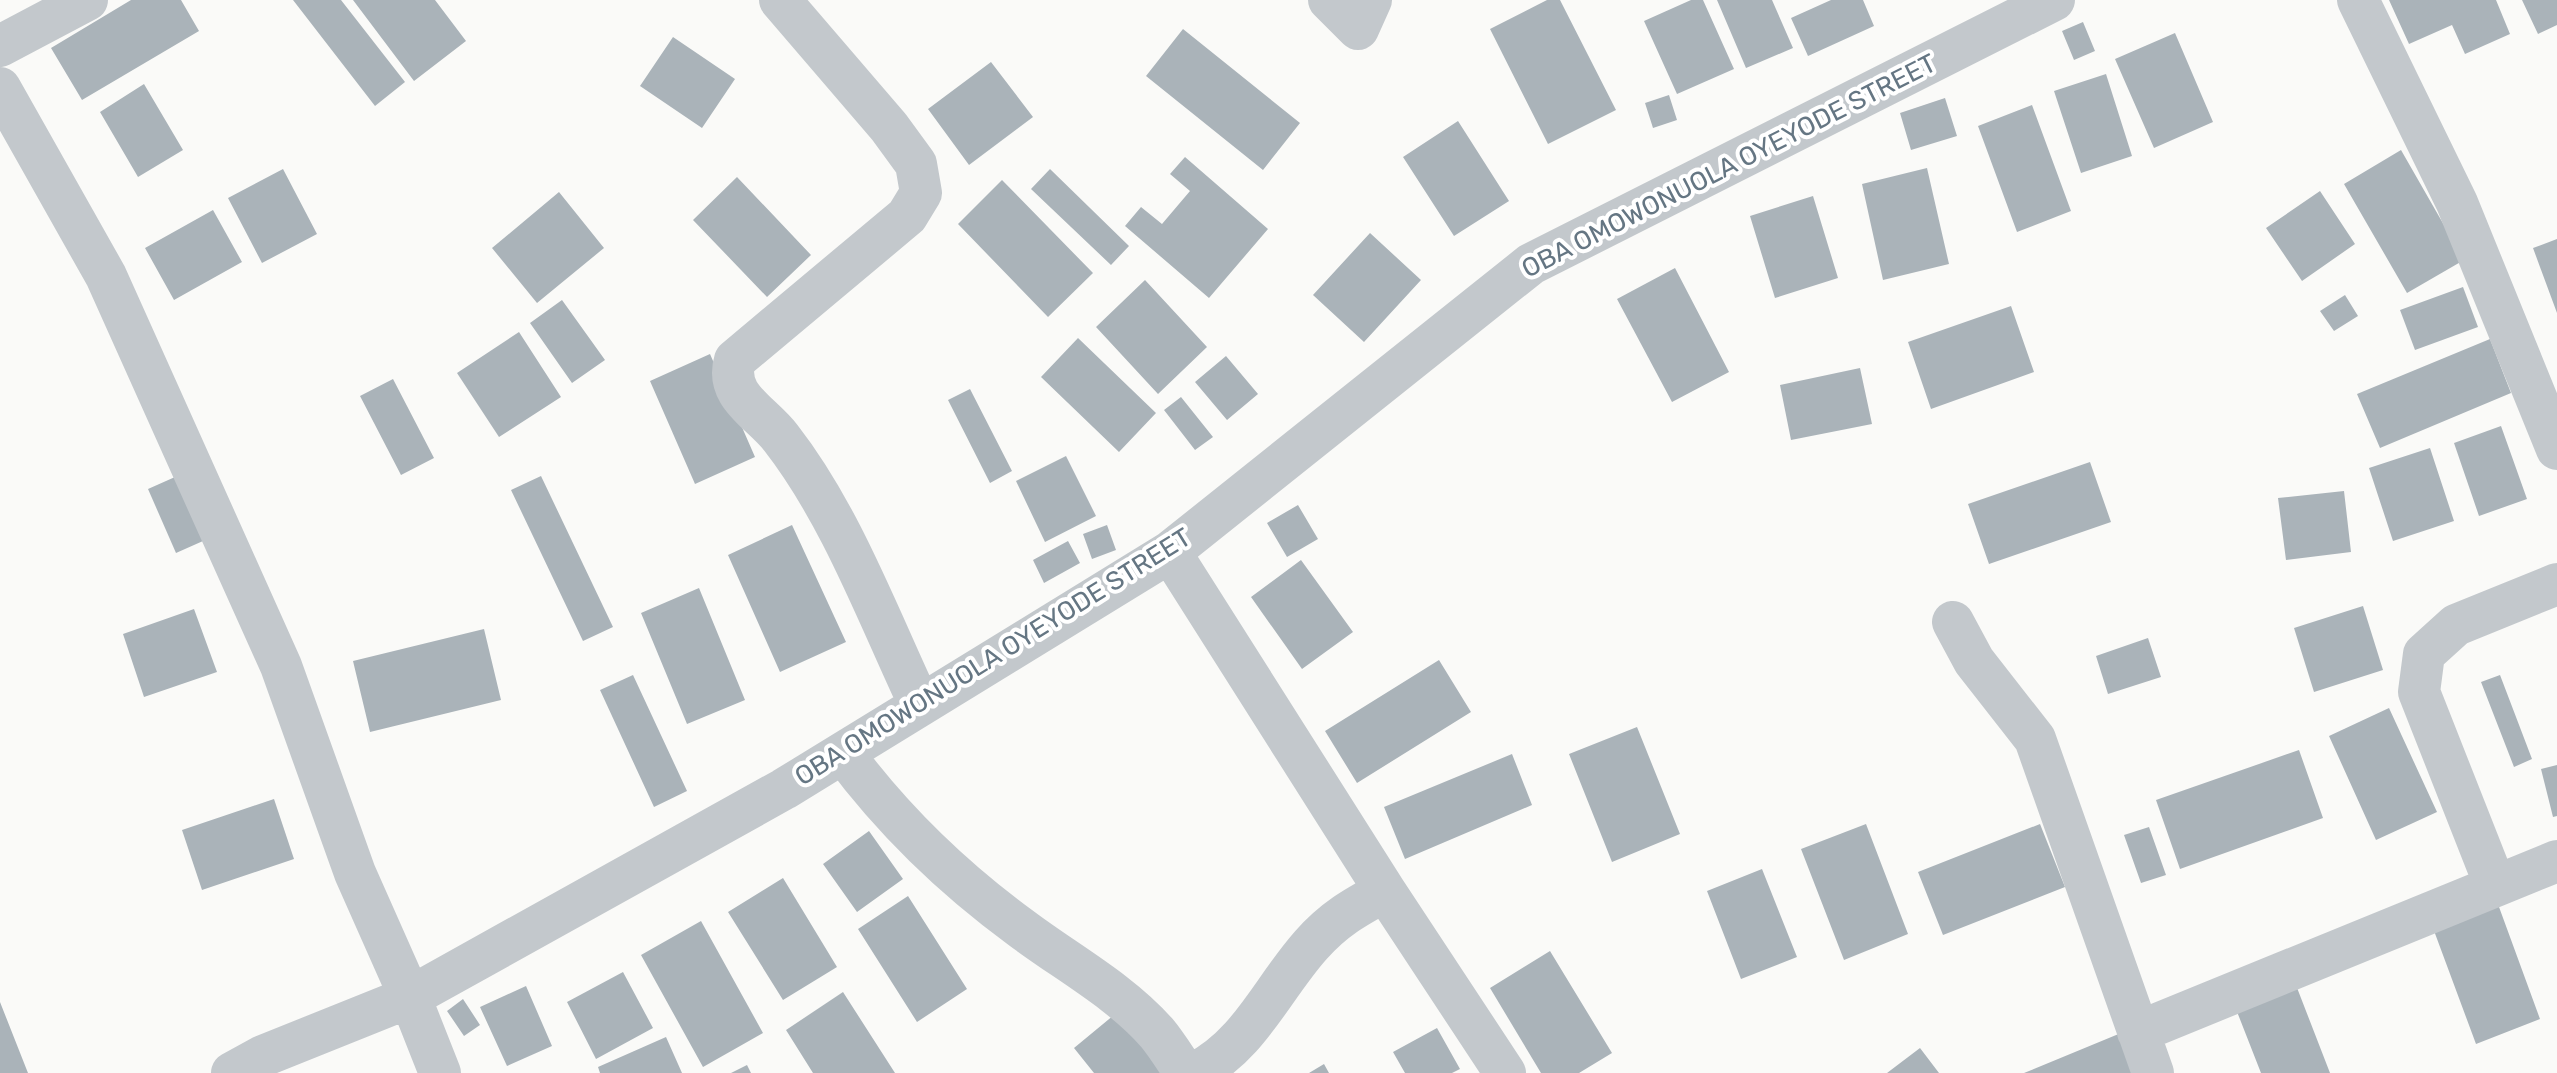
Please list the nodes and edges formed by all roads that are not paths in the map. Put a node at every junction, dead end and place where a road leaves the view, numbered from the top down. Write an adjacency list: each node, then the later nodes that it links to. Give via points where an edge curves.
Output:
1 (87, 0): 7 (street)
2 (780, 0): 13 (street, via 889,127 916,164 921,193 907,216 735,360 731,375 736,392 781,438 830,513)
3 (1329, 0): 4 (street, via 1358,29)
4 (1371, 0)
5 (2054, 0): 10 (street, OBA OMOWONUOLA OYEYODE STREET, via 1531,264)
6 (2358, 0): 9 (street, via 2457,203)
7 (0, 46)
8 (0, 88): 18 (street, via 106,276 281,666 355,873)
9 (2557, 449)
10 (1170, 552): 13 (street, OBA OMOWONUOLA OYEYODE STREET); 17 (street)
11 (2557, 584): 16 (street, via 2456,625 2424,654 2419,692)
12 (1953, 622): 19 (street, via 1974,661 2035,739)
13 (920, 705): 14 (street, OBA OMOWONUOLA OYEYODE STREET)
14 (843, 753): 18 (street, OBA OMOWONUOLA OYEYODE STREET); 22 (street, via 874,796 936,857 1019,927 1125,1003 1157,1033)
15 (2557, 861): 16 (street)
16 (2495, 885): 19 (street)
17 (1385, 891): 23 (street, via 1340,915 1310,946 1240,1041); 24 (street)
18 (410, 997): 20 (street, OBA OMOWONUOLA OYEYODE STREET); 21 (street)
19 (2138, 1032): 25 (street)
20 (232, 1073)
21 (440, 1073)
22 (1185, 1073)
23 (1195, 1073)
24 (1505, 1073)
25 (2153, 1073)

